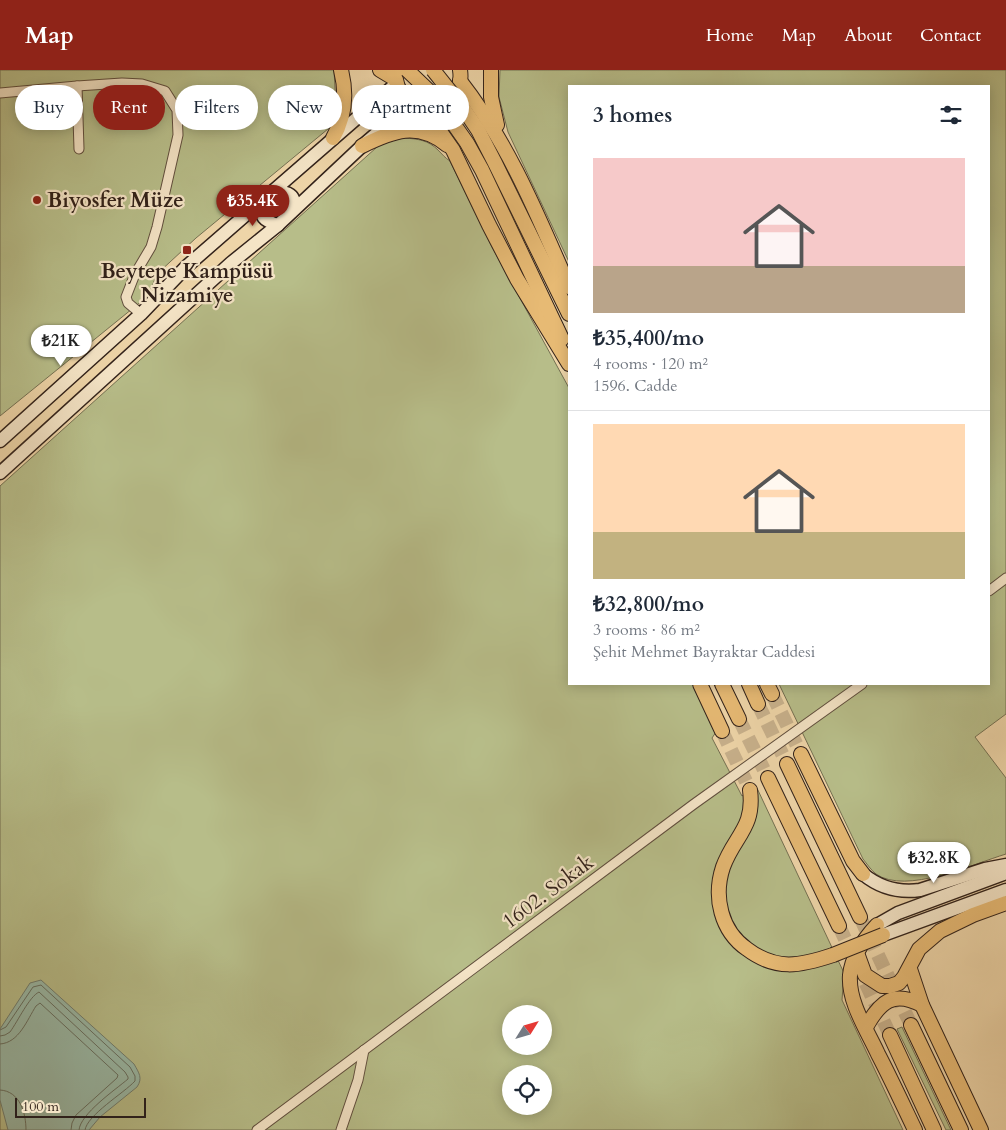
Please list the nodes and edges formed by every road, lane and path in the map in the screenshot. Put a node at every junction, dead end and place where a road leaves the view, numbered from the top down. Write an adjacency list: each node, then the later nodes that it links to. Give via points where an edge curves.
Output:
1 (341, 70): 14 (main road, via 344,113)
2 (380, 70): 7 (main road)
3 (406, 70): 26 (main road, bridge, via 429,91 467,143)
4 (433, 70): 24 (main road, bridge, via 478,130)
5 (491, 70): 16 (main road, via 492,106)
6 (461, 74): 16 (main road)
7 (396, 78): 14 (main road)
8 (83, 86): 25 (street, via 142,84 165,91 177,110 178,135 158,227 126,297)
9 (15, 92): 10 (street)
10 (0, 93)
11 (78, 130): 17 (street)
12 (381, 130): 15 (main road)
13 (438, 130): 18 (main road)
14 (333, 138): 19 (main road)
15 (362, 146): 18 (main road, via 391,133 408,130 425,132); 21 (main road)
16 (503, 147): 23 (main road)
17 (79, 149)
18 (453, 150): 27 (main road, via 512,271)
19 (271, 192): 20 (main road); 21 (main road, via 282,191 291,196 294,205)
20 (260, 202): 22 (main road, via 262,216); 25 (main road, via 187,266)
21 (291, 212): 22 (main road)
22 (278, 225): 29 (main road, via 231,263)
23 (568, 285)
24 (568, 312)
25 (141, 314): 28 (main road)
26 (568, 352)
27 (568, 362)
28 (0, 441)
29 (0, 473)
30 (1006, 578): 31 (street)
31 (990, 590)
32 (700, 685): 38 (main road)
33 (722, 685): 37 (main road)
34 (748, 685): 36 (main road)
35 (861, 685): 57 (street, 1602. Sokak, via 694,804)
36 (758, 704)
37 (739, 719)
38 (722, 731)
39 (801, 754): 45 (main road, via 853,861)
40 (787, 764): 48 (main road)
41 (768, 778): 49 (main road)
42 (750, 790): 50 (main road, bridge, via 750,816 723,868 719,888 720,908 728,929 741,945 759,958 777,964 804,964 833,955)
43 (1006, 865): 45 (main road, via 911,891 881,886)
44 (1006, 873): 50 (main road, via 898,913)
45 (863, 874)
46 (1006, 890): 50 (main road)
47 (1006, 903): 52 (main road, via 940,931 919,949)
48 (860, 917)
49 (839, 926)
50 (880, 930): 51 (main road, via 865,939)
51 (857, 953): 52 (main road, via 865,975 882,986 899,982); 55 (main road, via 850,984)
52 (910, 969): 53 (main road)
53 (922, 1005): 55 (main road, via 908,999 894,999 881,1005); 63 (main road)
54 (911, 1025): 62 (main road)
55 (866, 1028): 60 (main road)
56 (890, 1035): 61 (main road)
57 (364, 1050): 58 (street, 1602. Sokak); 59 (street, via 358,1080)
58 (259, 1129)
59 (341, 1130)
60 (915, 1130)
61 (934, 1130)
62 (962, 1130)
63 (981, 1130)

